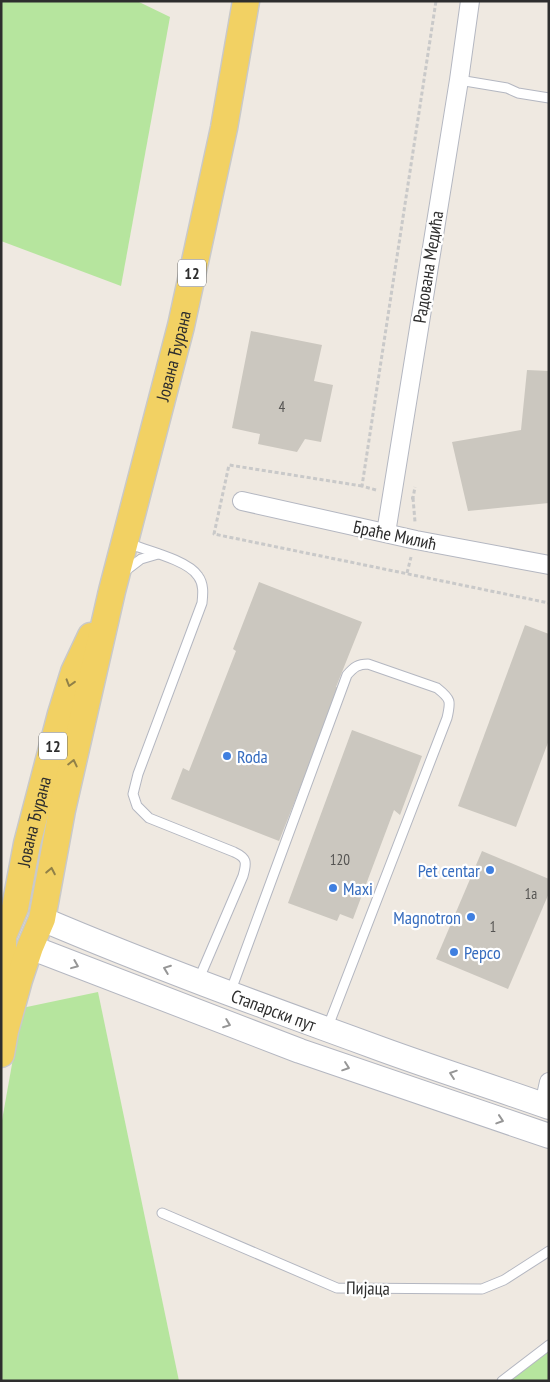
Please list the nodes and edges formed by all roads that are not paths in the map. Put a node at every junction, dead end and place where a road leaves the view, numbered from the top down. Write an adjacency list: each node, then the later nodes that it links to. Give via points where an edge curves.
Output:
1 (246, 1): 7 (main road, Јована Ђурана / 12, via 224,128 181,326)
2 (470, 1): 3 (street, Радована Медића)
3 (459, 80): 4 (lane); 6 (street, Радована Медића)
4 (549, 98)
5 (242, 501): 6 (street, Браће Милић)
6 (386, 533): 9 (street, Браће Милић)
7 (125, 542): 8 (lane); 10 (main road, Јована Ђурана / 12)
8 (158, 554): 10 (lane, via 141,559 122,573); 15 (lane, via 184,564 198,576 202,583 202,603 133,794 137,806 149,818 241,855 246,866)
9 (549, 565)
10 (112, 591): 11 (main road, Јована Ђурана / 12, one-way to 11, via 74,672); 12 (main road, Јована Ђурана / 12, one-way to 10, via 62,810)
11 (8, 905): 12 (main road, Стапарски пут); 13 (main road, Јована Ђурана / 12)
12 (42, 919): 14 (main road, Јована Ђурана / 12); 15 (main road, Стапарски пут, one-way to 12)
13 (2, 936): 14 (main road, Стапарски пут); 18 (main road, Јована Ђурана)
14 (30, 947): 18 (main road, Јована Ђурана); 21 (main road, Стапарски пут, one-way to 21, via 300,1052)
15 (198, 981): 16 (main road, Стапарски пут)
16 (230, 993): 17 (main road, Стапарски пут); 17 (lane, via 347,675 354,667 368,664 437,688 450,705 448,718)
17 (327, 1029): 20 (main road, Стапарски пут, one-way to 17)
18 (3, 1043)
19 (549, 1082): 20 (street)
20 (546, 1106)
21 (549, 1136)
22 (162, 1213): 23 (lane, Пијаца, via 337,1288 482,1289 504,1280)
23 (549, 1251)
24 (549, 1345): 25 (lane)
25 (502, 1381)

